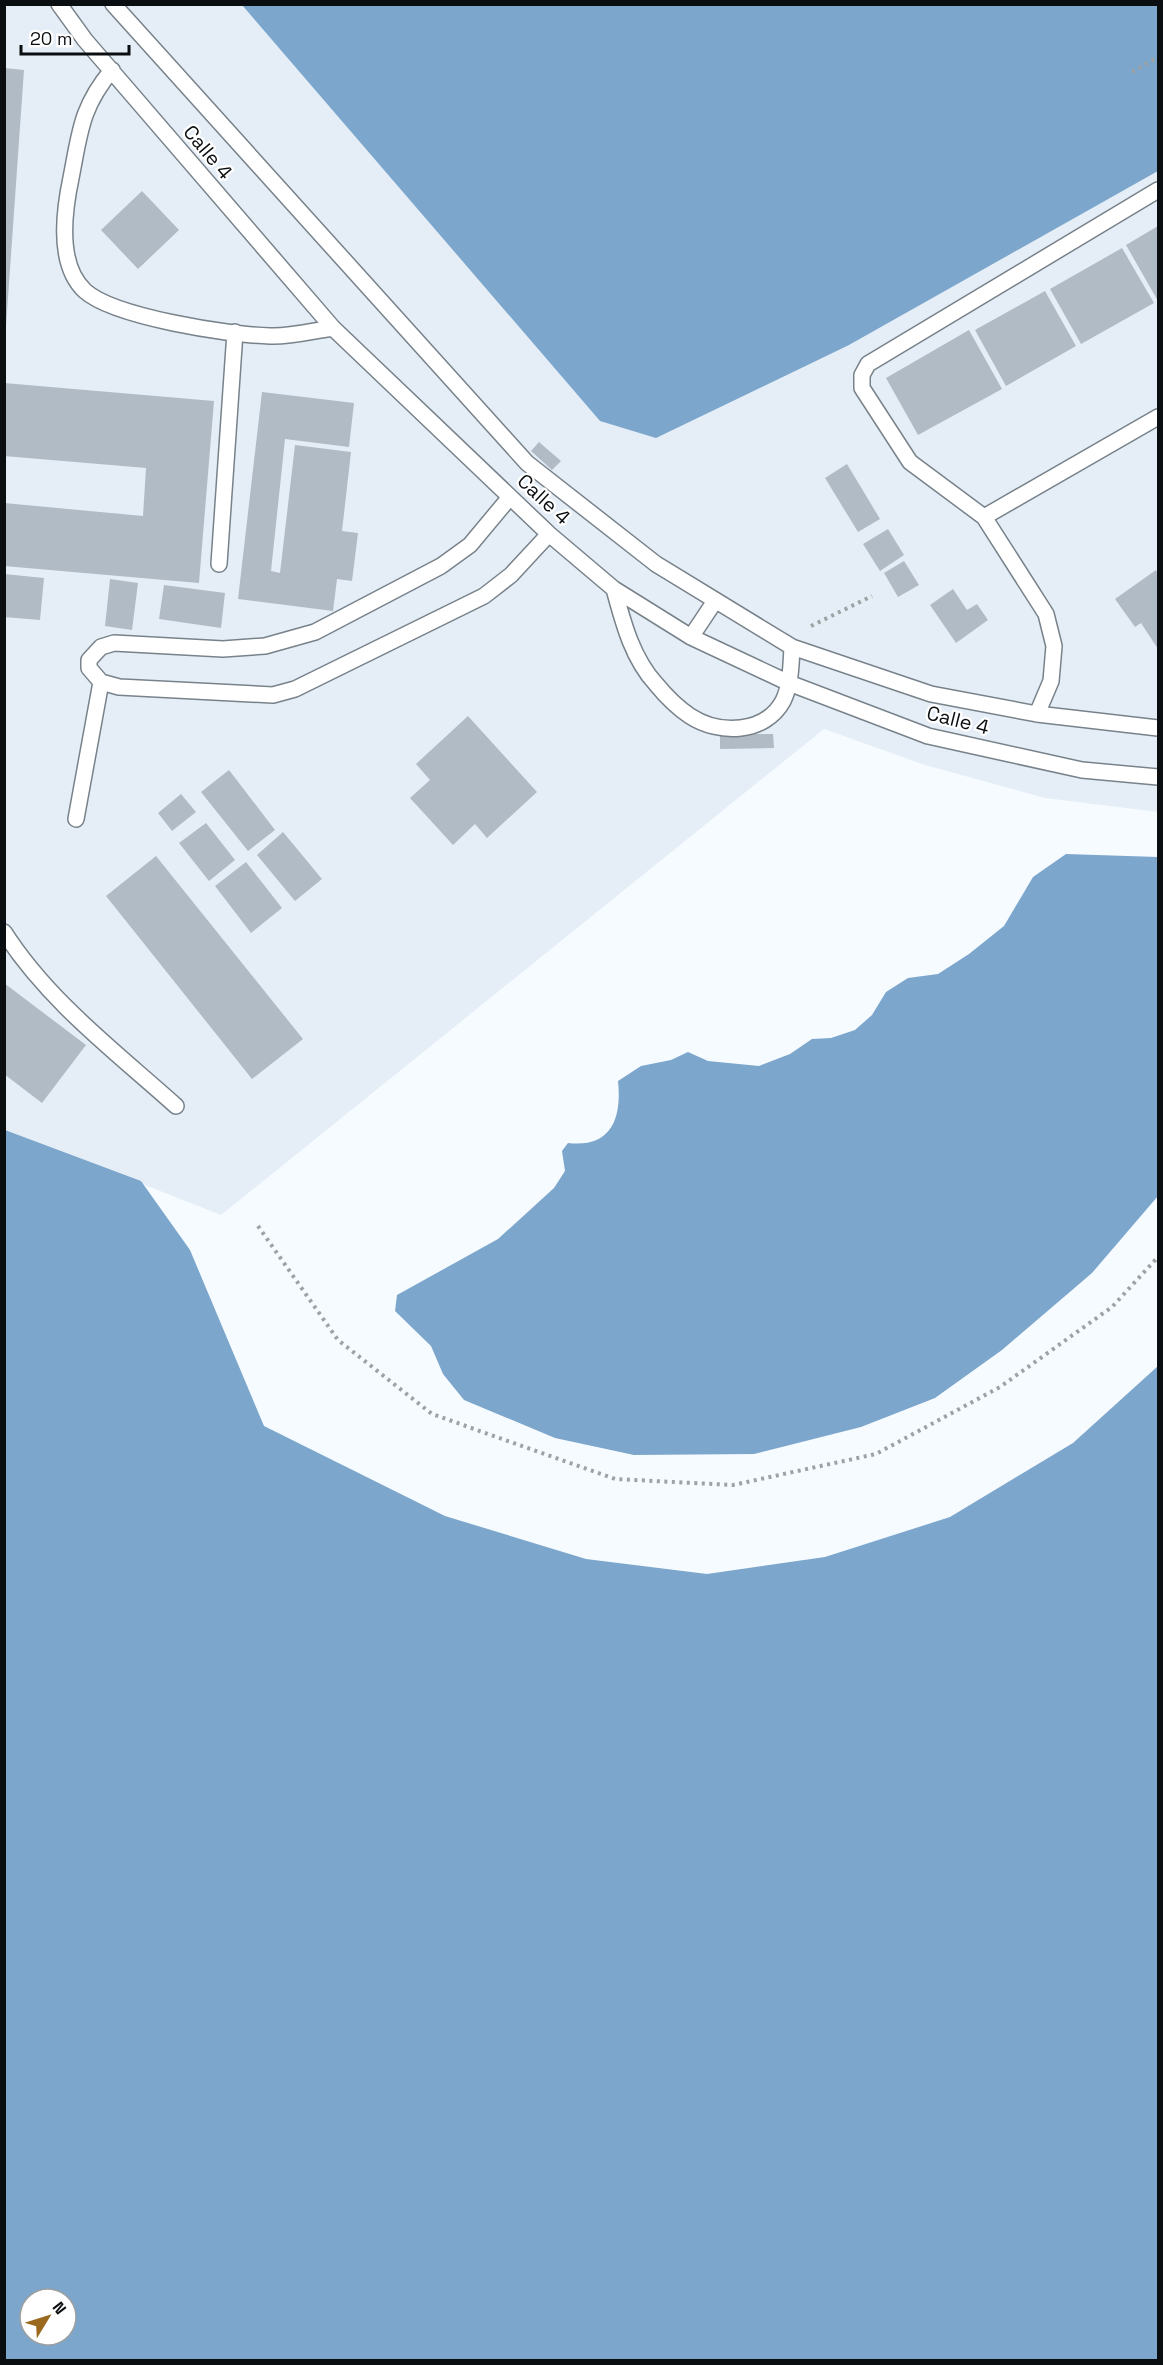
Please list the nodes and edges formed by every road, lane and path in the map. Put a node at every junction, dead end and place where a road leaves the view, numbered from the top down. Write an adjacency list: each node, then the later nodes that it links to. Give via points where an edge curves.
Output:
1 (59, 4): 4 (lane, Calle 4)
2 (113, 4): 16 (lane, via 527,463 656,564)
3 (1158, 57): 5 (path)
4 (112, 70): 7 (lane, Calle 4); 8 (lane, via 95,90 83,114 64,211 69,259 76,277 85,291 110,306 193,327)
5 (1132, 72)
6 (1158, 190): 11 (lane, via 868,364 862,375 862,388 910,462)
7 (333, 328): 8 (lane, via 271,336); 10 (lane, Calle 4)
8 (235, 332): 13 (lane)
9 (1158, 417): 11 (lane)
10 (510, 497): 12 (lane, Calle 4); 19 (lane, via 470,545 441,566 315,632 265,646 223,649 114,643 101,647 89,660 89,668)
11 (984, 517): 21 (lane, via 1046,614 1054,646 1051,681)
12 (549, 534): 14 (lane, Calle 4); 19 (lane, via 511,575 484,596 295,689 273,695 119,687)
13 (219, 564)
14 (614, 589): 17 (lane, Calle 4); 20 (lane, via 628,640 655,683 690,716 719,728 761,723 783,700)
15 (872, 596): 18 (path)
16 (715, 601): 17 (lane); 18 (lane)
17 (691, 637): 20 (lane, Calle 4)
18 (786, 643): 20 (lane); 21 (lane, via 932,694)
19 (101, 682): 24 (lane)
20 (789, 683): 23 (lane, Calle 4, via 928,736 1082,770)
21 (1037, 714): 22 (lane)
22 (1158, 728)
23 (1158, 777)
24 (76, 819)
25 (4, 932): 26 (lane, via 57,999)
26 (176, 1106)
27 (258, 1227): 28 (path, via 338,1340 432,1414 615,1479 733,1485 876,1454 1000,1387 1112,1307)
28 (1158, 1257)

